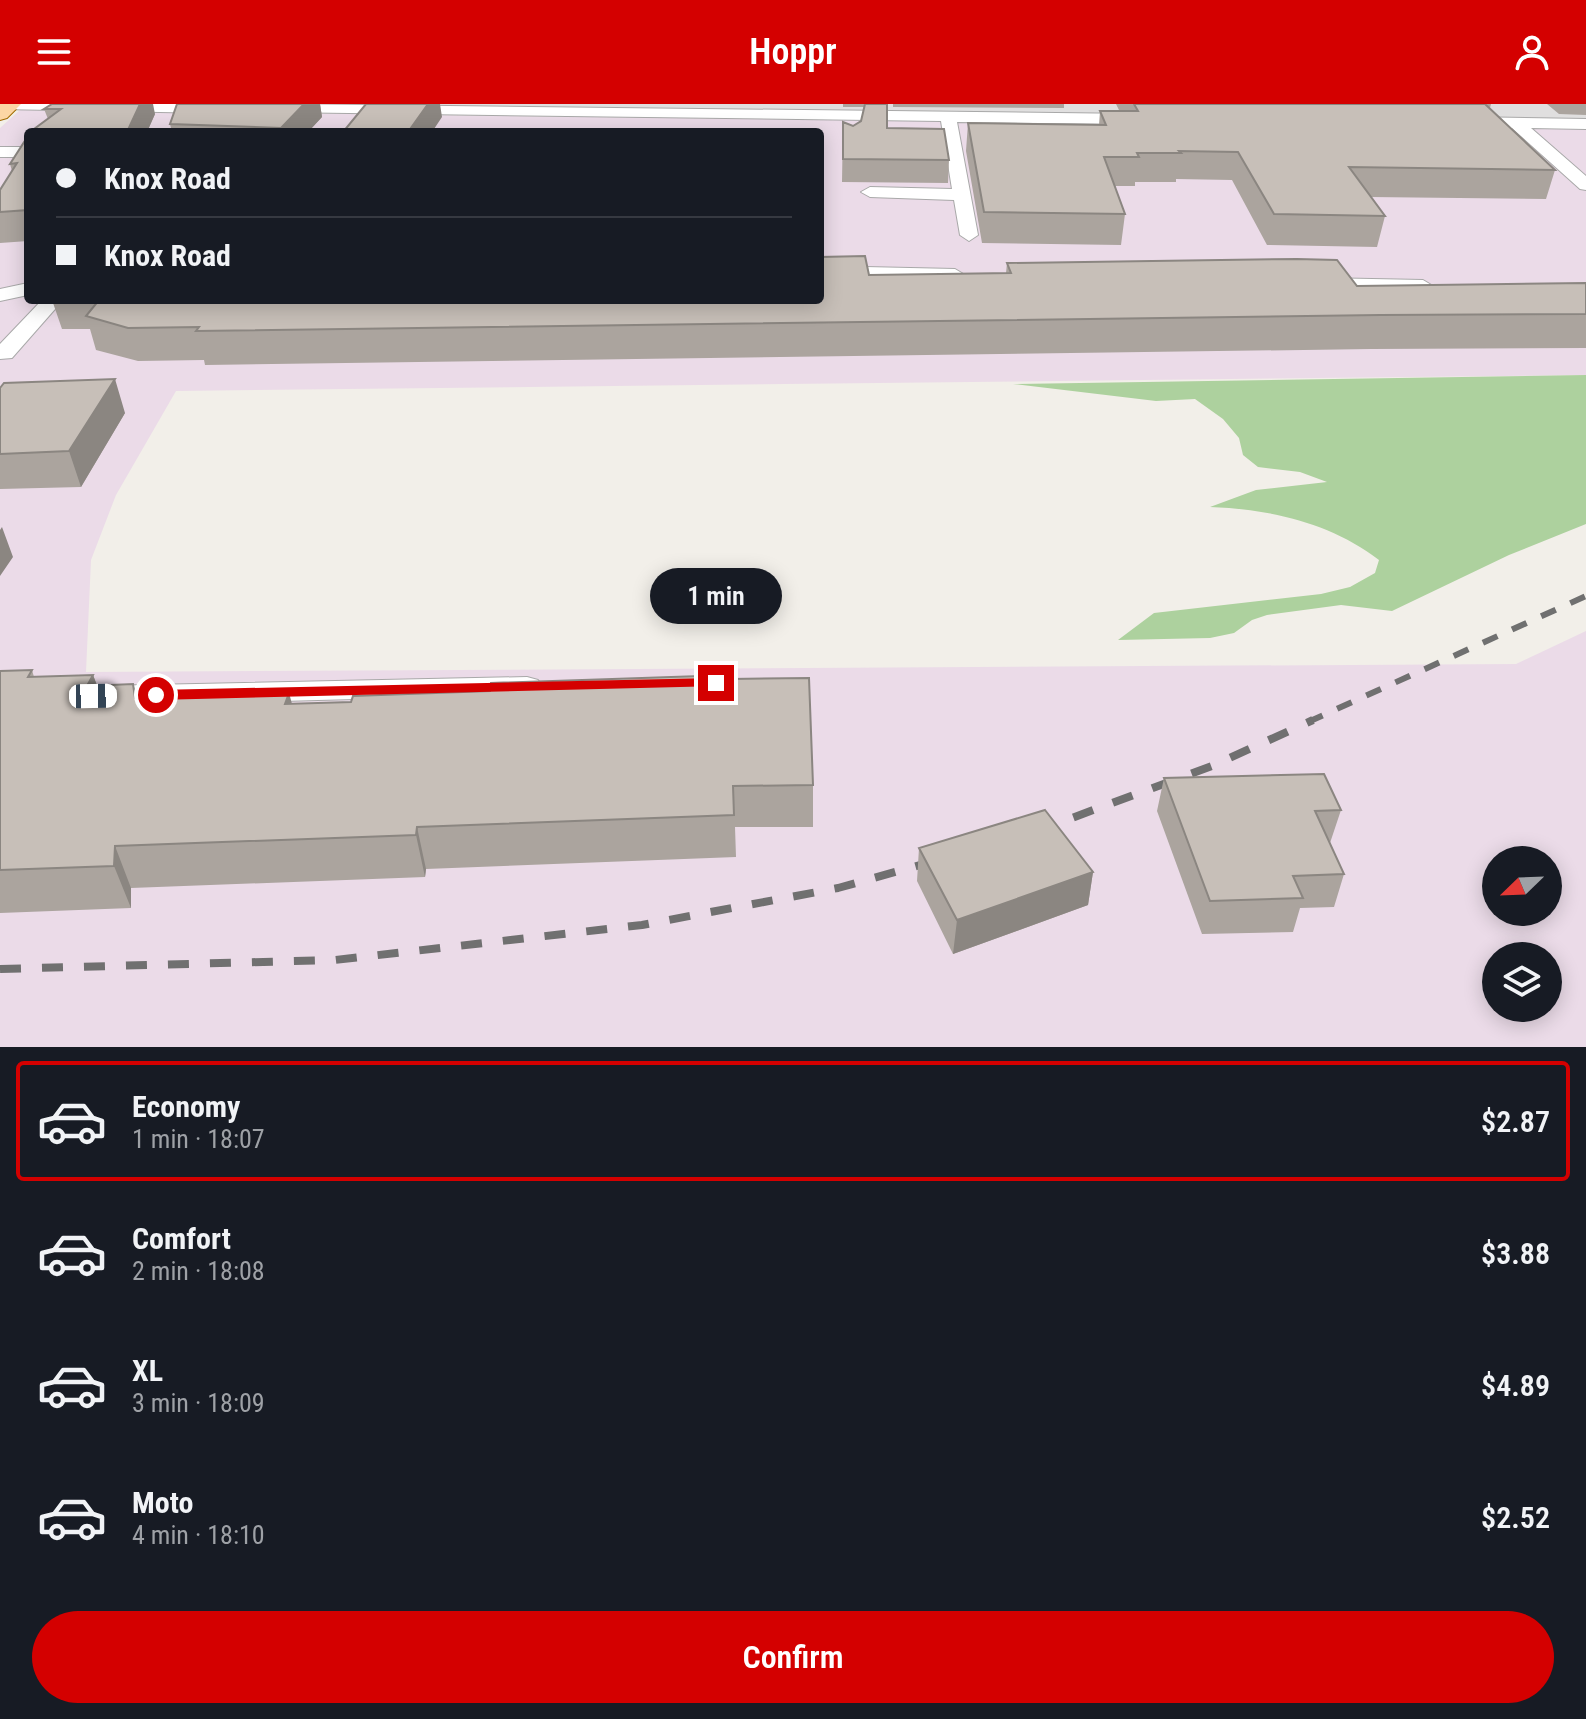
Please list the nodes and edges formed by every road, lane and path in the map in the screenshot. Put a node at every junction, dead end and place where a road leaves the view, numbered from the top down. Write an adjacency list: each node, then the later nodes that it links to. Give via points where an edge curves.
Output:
1 (0, 104): 2 (street)
2 (10, 104): 4 (street); 10 (main road)
3 (1485, 104): 14 (street)
4 (84, 105): 5 (street); 16 (street)
5 (172, 106): 7 (street)
6 (297, 106): 8 (street); 11 (street, via 854,122)
7 (232, 108)
8 (264, 108)
9 (1095, 111): 11 (street); 12 (street)
10 (0, 114)
11 (948, 117): 23 (street)
12 (1160, 119)
13 (1457, 122): 14 (street)
14 (1510, 123): 15 (street); 21 (street)
15 (1586, 124)
16 (55, 125)
17 (0, 152): 18 (street)
18 (24, 153)
19 (24, 160): 20 (street)
20 (14, 176)
21 (1586, 185)
22 (870, 192): 23 (street)
23 (962, 195): 24 (street)
24 (969, 235)
25 (824, 272): 26 (street)
26 (979, 276)
27 (1298, 284): 29 (street)
28 (0, 285): 30 (street)
29 (1442, 286)
30 (24, 288)
31 (24, 290): 32 (street)
32 (0, 295)
33 (49, 304): 34 (street)
34 (0, 352)
35 (557, 686): 36 (street)
36 (64, 697)

